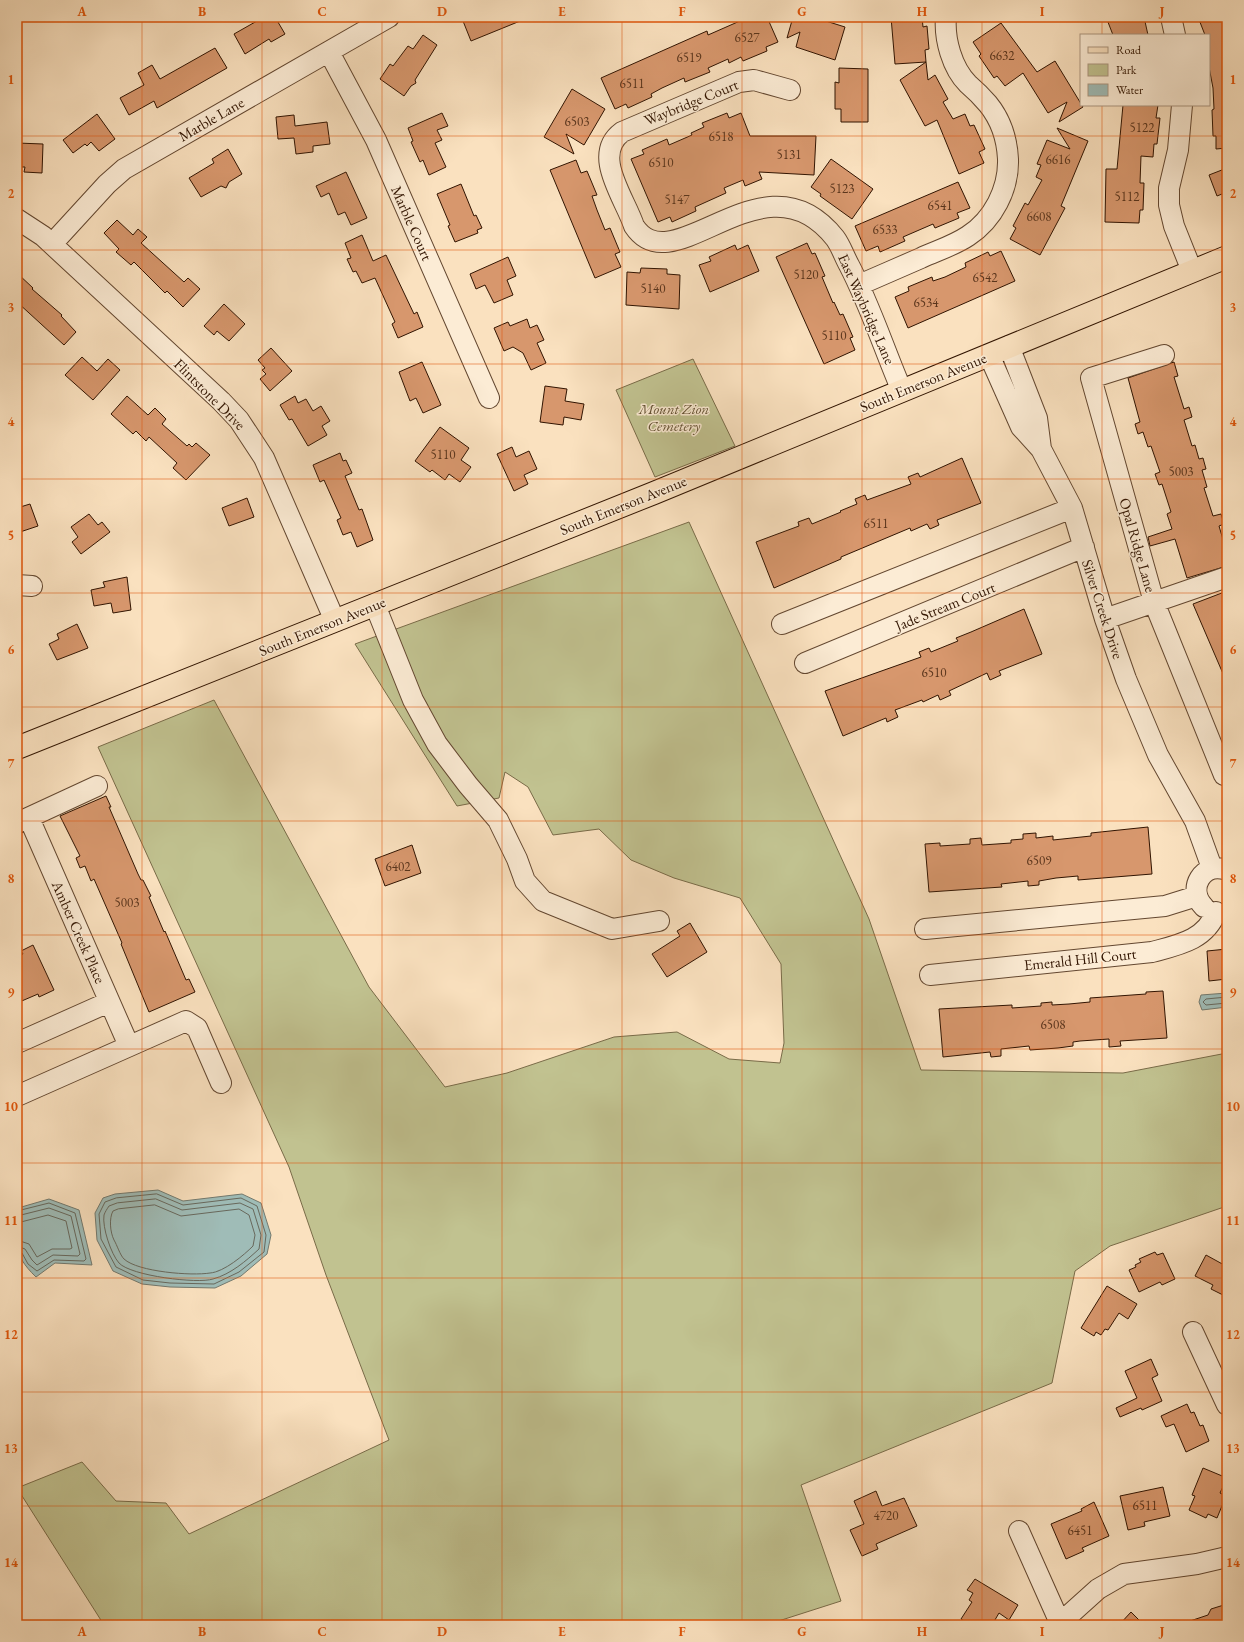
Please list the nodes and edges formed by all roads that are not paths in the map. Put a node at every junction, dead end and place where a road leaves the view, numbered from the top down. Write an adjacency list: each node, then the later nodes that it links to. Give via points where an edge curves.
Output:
1 (389, 17): 5 (street, Marble Lane)
2 (946, 17): 13 (street, via 946,35 952,57 963,78 988,104 1005,134 1009,153 1006,184 998,204 970,234 954,244)
3 (1171, 17): 4 (street)
4 (1175, 34)
5 (329, 52): 10 (street, Marble Lane, via 124,169); 18 (street, Marble Court, via 376,140)
6 (790, 90): 8 (street, Waybridge Court, via 754,80 739,82 628,129 615,138)
7 (1182, 106): 12 (street, via 1178,150 1169,188 1169,205 1174,226)
8 (608, 157): 13 (street, East Waybridge Lane, via 608,164 634,226 647,240 670,243 755,209 769,206 786,207 811,216 835,239)
9 (17, 219): 10 (street, Flintstone Drive)
10 (52, 244): 26 (street, Flintstone Drive, via 221,401 251,435 270,469)
11 (1227, 257): 12 (main road, South Emerson Avenue)
12 (1192, 271): 14 (main road, South Emerson Avenue)
13 (860, 285): 17 (street, East Waybridge Lane)
14 (1010, 346): 15 (main road, South Emerson Avenue); 19 (street, via 1037,418)
15 (989, 355): 17 (main road, South Emerson Avenue); 19 (street, Silver Creek Drive, via 1021,427)
16 (1164, 355): 23 (street, Opal Ridge Lane, via 1091,378)
17 (902, 391): 24 (main road, South Emerson Avenue)
18 (489, 398)
19 (1041, 449): 20 (street, Silver Creek Drive)
20 (1072, 508): 21 (street, Silver Creek Drive); 27 (street)
21 (1084, 548): 25 (street, Silver Creek Drive); 28 (street, Jade Stream Court)
22 (1227, 577): 23 (street)
23 (1154, 602): 25 (street); 30 (street, Opal Ridge Lane, via 1224,775)
24 (375, 605): 26 (main road, South Emerson Avenue); 36 (street, via 417,706 437,744 498,820 525,881 543,901 612,929)
25 (1105, 619): 33 (street, Silver Creek Drive, via 1126,679 1158,755)
26 (335, 621): 29 (main road, South Emerson Avenue)
27 (782, 624)
28 (805, 663)
29 (17, 748)
30 (1227, 774)
31 (97, 786): 32 (street)
32 (23, 821): 39 (street, Amber Creek Place)
33 (1220, 869): 34 (street, via 1200,876 1196,889)
34 (1197, 896): 35 (street, via 1204,907); 37 (street, via 1165,906)
35 (1221, 910): 38 (street, Emerald Hill Court, via 1204,931 1187,942 1152,952)
36 (659, 920)
37 (925, 930)
38 (930, 975)
39 (110, 1002): 40 (street); 41 (street, Amber Creek Place)
40 (17, 1043)
41 (129, 1046): 42 (street, via 186,1021 196,1028); 43 (street)
42 (221, 1083)
43 (17, 1096)
44 (1193, 1332): 45 (street)
45 (1227, 1405)
46 (1019, 1531): 48 (street)
47 (1227, 1557): 48 (street, via 1197,1564 1124,1574 1098,1589)
48 (1059, 1624)

